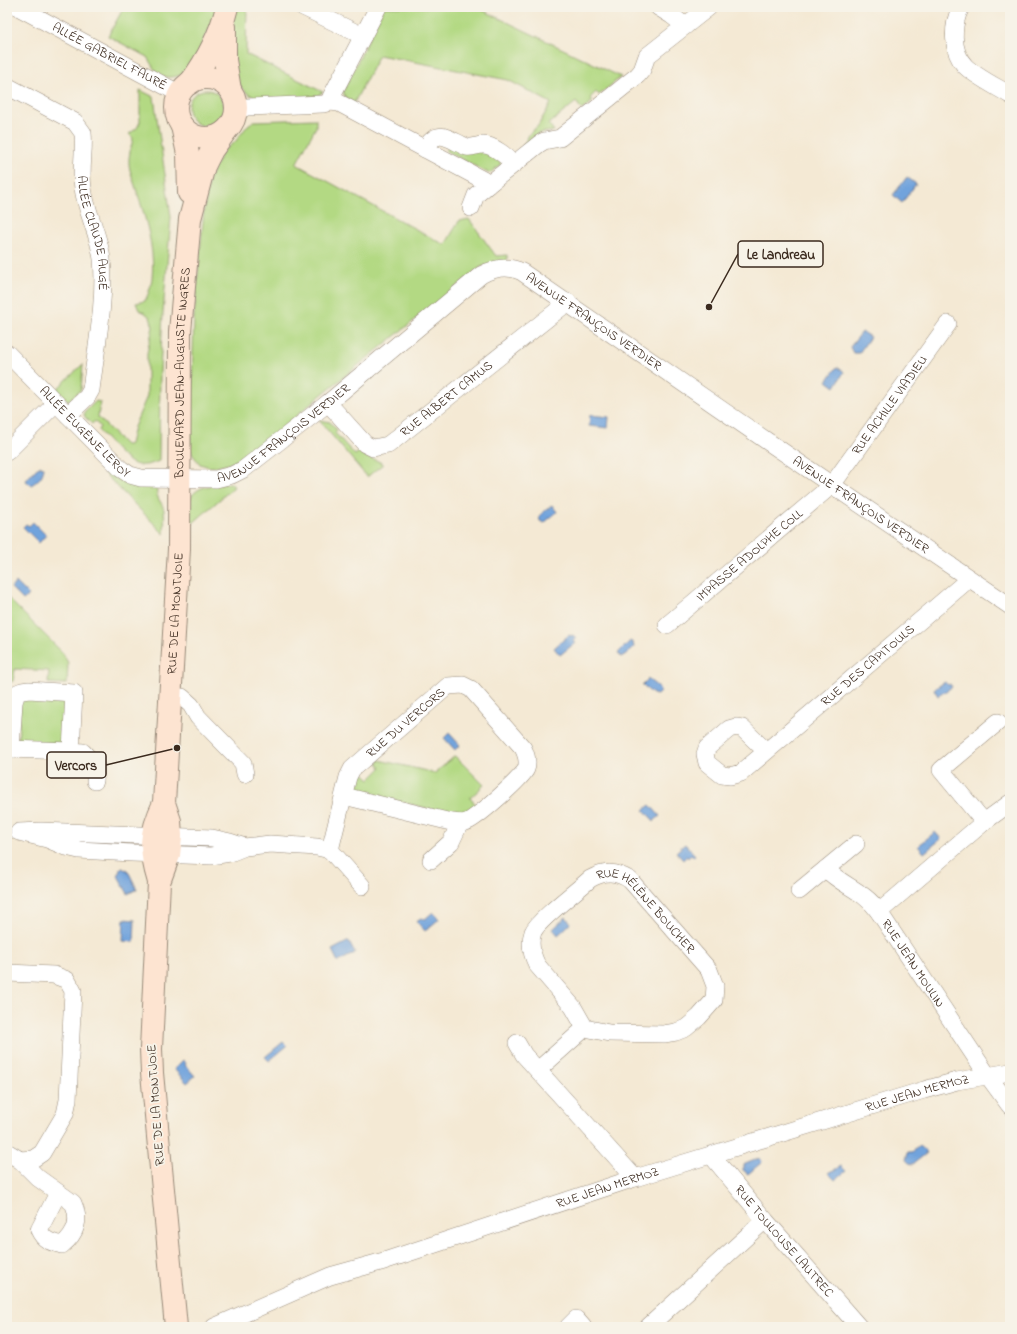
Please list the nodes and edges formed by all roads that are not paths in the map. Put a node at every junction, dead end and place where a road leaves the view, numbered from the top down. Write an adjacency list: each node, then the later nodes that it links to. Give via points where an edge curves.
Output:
1 (18, 7): 11 (street, ALLÉE GABRIEL FAURÉ)
2 (303, 7): 9 (street)
3 (378, 7): 9 (street)
4 (658, 7): 8 (street)
5 (709, 7): 8 (street)
6 (961, 7): 13 (street, via 955,24 954,38 960,60 972,72)
7 (226, 9): 11 (main road, via 216,42); 12 (main road, via 224,44)
8 (685, 26): 19 (street, via 647,56 638,75 560,138 544,141)
9 (364, 36): 14 (street, via 331,97)
10 (7, 86): 28 (street, ALLÉE CLAUDE AUGÉ, via 75,122 83,133 83,187 100,245 102,292 91,390)
11 (185, 89): 12 (main road, via 204,78 218,81); 16 (main road, via 176,105 177,116)
12 (230, 90): 15 (main road, via 234,96)
13 (1010, 95)
14 (331, 102): 15 (street, via 248,107); 18 (street, via 344,106)
15 (236, 111): 17 (main road, via 233,122)
16 (182, 126): 17 (main road, via 201,138 214,137); 22 (main road, BOULEVARD JEAN-AUGUSTE INGRES, via 188,160)
17 (225, 132): 22 (main road, BOULEVARD JEAN-AUGUSTE INGRES, via 204,166)
18 (425, 149): 19 (street, via 431,140 444,136 470,148 486,145 507,156); 20 (street)
19 (514, 164): 20 (street)
20 (488, 185): 21 (street, via 476,195)
21 (471, 208)
22 (190, 216): 30 (main road, BOULEVARD JEAN-AUGUSTE INGRES, via 180,332)
23 (568, 302): 27 (street, AVENUE FRANÇOIS VERDIER, via 519,270 505,268 485,273); 27 (street, RUE ALBERT CAMUS, via 388,445 373,448 365,444); 31 (street, AVENUE FRANÇOIS VERDIER)
24 (948, 324): 31 (street, RUE ACHILLE VIADIEU)
25 (7, 353): 26 (street, ALLÉE EUGÈNE LEROY)
26 (56, 403): 28 (street, ALLÉE EUGÈNE LEROY); 29 (street)
27 (328, 403): 30 (street, AVENUE FRANÇOIS VERDIER, via 238,472 216,478)
28 (68, 415): 30 (street, ALLÉE EUGÈNE LEROY, via 130,475 141,478)
29 (7, 452)
30 (178, 478): 32 (main road, BOULEVARD JEAN-AUGUSTE INGRES)
31 (832, 485): 33 (street, AVENUE FRANÇOIS VERDIER); 35 (street, IMPASSE ADOLPHE COLL)
32 (178, 530): 36 (main road, RUE DE LA MONTJOIE)
33 (969, 580): 34 (street, AVENUE FRANÇOIS VERDIER); 40 (street, RUE DES CAPITOULS)
34 (1010, 606)
35 (667, 625)
36 (176, 697): 41 (street, via 191,705 198,717 243,762); 49 (main road, RUE DE LA MONTJOIE, via 164,804 170,821)
37 (998, 722): 45 (street, via 941,770)
38 (9, 749): 39 (street); 39 (street, via 15,697 17,693 29,690 74,693)
39 (71, 751): 42 (street, via 83,752 88,757 96,767)
40 (766, 751)
41 (245, 774)
42 (95, 781)
43 (344, 796): 46 (street); 46 (street, RUE DU VERCORS, via 352,769 444,688 463,685 471,689 523,748 527,763 521,777 475,817); 50 (street, RUE DU VERCORS)
44 (1010, 803): 45 (street, RUE JEAN MOULIN)
45 (984, 822): 55 (street, RUE JEAN MOULIN)
46 (460, 823): 51 (street, via 451,842)
47 (13, 832): 49 (street, via 41,831)
48 (856, 844): 52 (street)
49 (161, 845): 50 (street, via 211,856 245,847 270,844); 68 (main road, RUE DE LA MONTJOIE, via 152,1073)
50 (330, 850): 53 (street)
51 (431, 860)
52 (826, 869): 54 (street); 55 (street, via 864,896)
53 (362, 886)
54 (799, 891)
55 (879, 912): 61 (street, RUE JEAN MOULIN)
56 (7, 973): 64 (street, via 54,975 67,980 73,991 68,1100 65,1114 42,1153 33,1159)
57 (585, 1028): 57 (street, RUE HÉLÈNE BOUCHER, via 573,1007 533,958 533,934 539,923 590,879 597,875 617,873 630,880 709,970 715,986 714,1000 692,1023 676,1032 608,1033); 59 (street)
58 (517, 1043): 59 (street)
59 (538, 1070): 65 (street)
60 (1010, 1072): 61 (street, RUE JEAN MERMOZ)
61 (988, 1076): 62 (street, RUE JEAN MOULIN); 63 (street, RUE JEAN MERMOZ, via 924,1090)
62 (1010, 1106)
63 (711, 1155): 65 (street, RUE JEAN MERMOZ); 67 (street, RUE TOULOUSE LAUTREC)
64 (13, 1156): 66 (street)
65 (635, 1178): 69 (street, RUE JEAN MERMOZ, via 384,1261 330,1276)
66 (58, 1193)
67 (765, 1220): 72 (street); 73 (street, RUE TOULOUSE LAUTREC)
68 (176, 1327)
69 (214, 1327)
70 (568, 1327): 71 (street, via 576,1319)
71 (583, 1327)
72 (648, 1327)
73 (859, 1327)

